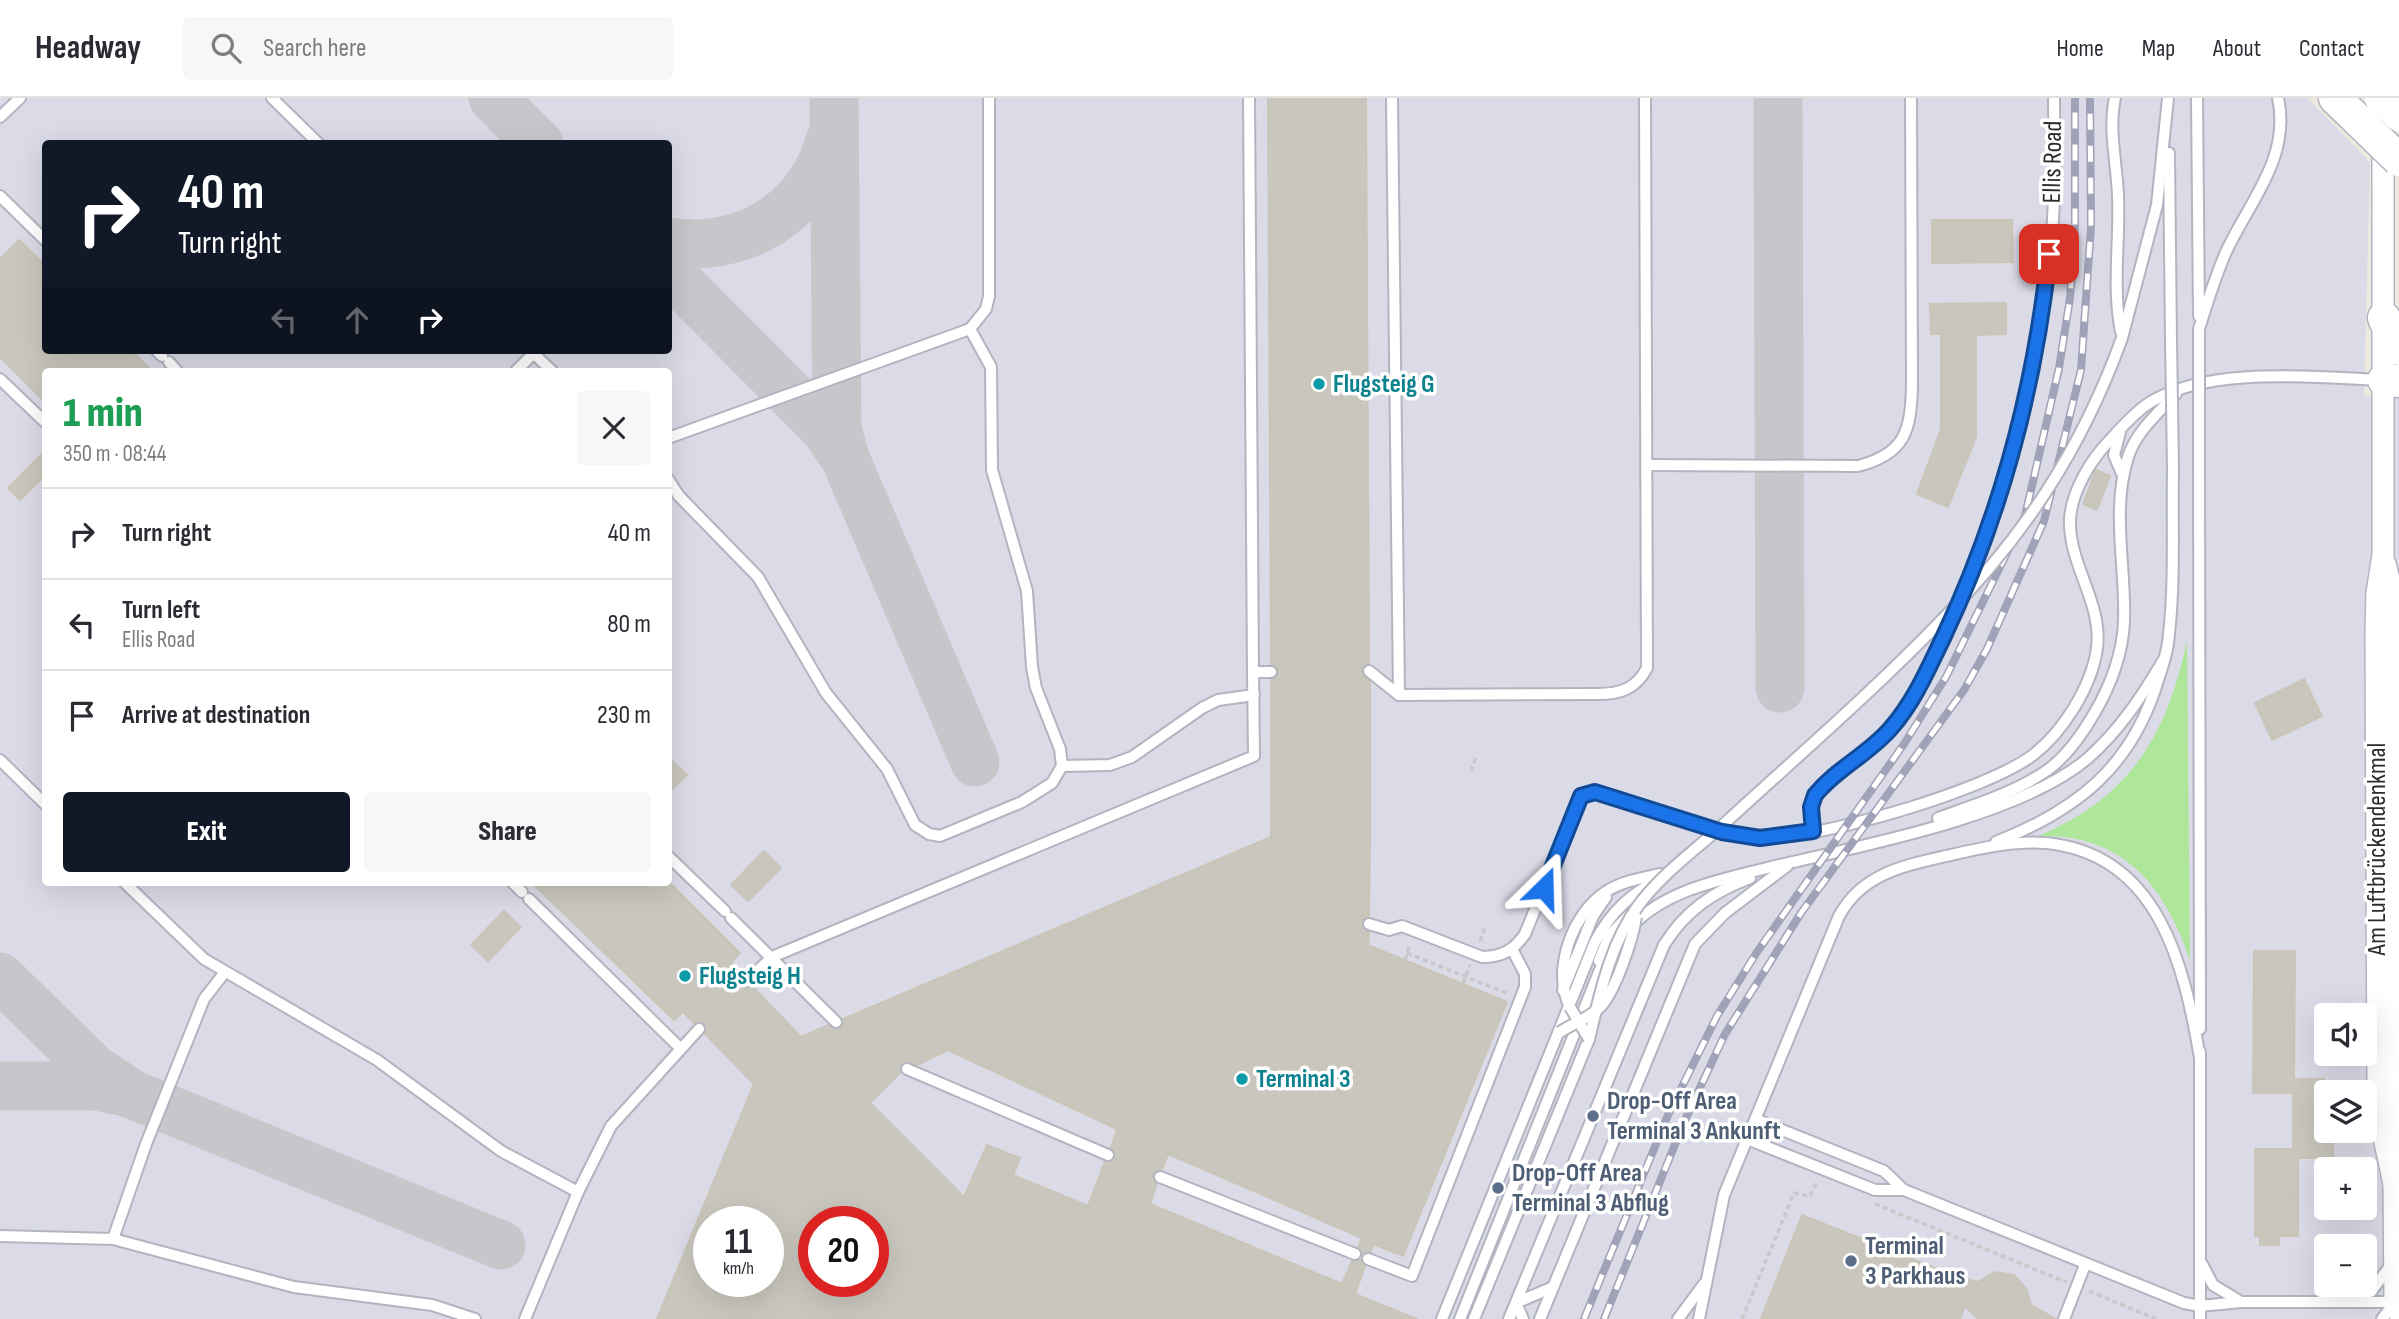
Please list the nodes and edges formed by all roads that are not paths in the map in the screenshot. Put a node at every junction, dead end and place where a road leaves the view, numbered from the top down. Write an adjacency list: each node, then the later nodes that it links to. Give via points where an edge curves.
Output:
1 (20, 98): 16 (lane)
2 (272, 98): 17 (lane)
3 (989, 98): 22 (lane, via 989,296 986,309)
4 (1249, 98): 41 (lane)
5 (1392, 98): 44 (lane)
6 (1644, 98): 36 (lane)
7 (1911, 98): 36 (lane, via 1912,385 1911,417 1904,438 1883,459 1858,466)
8 (2054, 98): 48 (lane, Ellis Road, via 2054,199 2047,273 2034,366 2013,454 1969,578 1932,661 1892,728 1815,795)
9 (2168, 98): 24 (lane, via 2157,205); 39 (lane, bridge, via 2173,469 2170,626)
10 (2197, 98): 23 (lane)
11 (2278, 98): 23 (lane, via 2278,148 2227,250)
12 (2335, 98): 18 (street, bridge)
13 (2382, 98): 15 (street, bridge); 21 (street, Am Luftbrückendenkmal)
14 (2115, 99): 24 (lane, via 2119,228 2115,278)
15 (2399, 115)
16 (0, 117)
17 (315, 140)
18 (2399, 160)
19 (1, 198): 20 (lane)
20 (42, 237)
21 (2384, 318): 25 (street); 31 (street, Am Luftbrückendenkmal)
22 (970, 329): 35 (lane); 46 (lane, via 991,367 992,470 1027,591 1036,688)
23 (2199, 329): 72 (lane, bridge)
24 (2122, 338): 53 (lane, bridge, via 2095,407 2060,474 1991,568 1937,625)
25 (2399, 349)
26 (530, 354): 28 (lane)
27 (534, 354): 29 (lane)
28 (519, 368)
29 (549, 368)
30 (0, 379): 33 (lane)
31 (2392, 381): 32 (lane, via 2230,378); 85 (street, Am Luftbrückendenkmal, via 2376,632 2378,1088 2379,1119 2394,1184)
32 (2183, 387): 34 (lane, via 2150,403); 37 (lane, via 2135,441)
33 (42, 419)
34 (2122, 426): 37 (lane, via 2114,455); 48 (lane, via 2099,451 2073,502 2073,542 2095,612 2097,649 2079,697 2057,729 2033,755 2004,772 1895,813)
35 (672, 437)
36 (1647, 466): 44 (lane, via 1649,662 1635,685 1615,694)
37 (2123, 477): 49 (lane, via 2120,556 2124,622 2115,669 2086,727 2057,762 2030,780)
38 (672, 485): 46 (lane, via 758,577 826,693 879,757 921,830 940,836 1010,808 1045,789)
39 (2164, 659): 49 (lane, via 2119,729 2085,760 2049,783 1961,818); 50 (lane, via 2152,702 2132,741 2104,779 2033,827)
40 (1370, 671): 44 (lane)
41 (1253, 672): 42 (lane); 43 (lane)
42 (1271, 672)
43 (1254, 695): 46 (lane, via 1217,700 1132,757 1110,765); 61 (lane, via 1254,756)
44 (1399, 695)
45 (0, 760): 47 (lane)
46 (1062, 766)
47 (42, 801)
48 (1813, 831): 60 (lane, via 1760,838 1693,824 1606,793 1581,796 1525,934)
49 (1889, 837): 52 (lane)
50 (1952, 855): 72 (lane, via 2043,843 2072,847 2100,858 2127,878 2145,896 2169,935 2188,994); 74 (lane, via 1871,879 1846,903)
51 (672, 860): 61 (lane)
52 (1792, 862): 88 (lane, via 1725,913 1695,944); 91 (lane, via 1717,892 1683,919 1668,939); 97 (lane, via 1675,896 1638,920 1616,944 1600,972)
53 (1673, 872): 56 (lane, bridge); 57 (lane, bridge); 64 (lane, via 1608,890 1586,909 1561,977)
54 (128, 886): 62 (lane, via 204,959)
55 (516, 886): 71 (lane)
56 (1632, 895): 59 (lane); 64 (lane, via 1601,929)
57 (1637, 907): 59 (lane, bridge); 65 (lane, bridge, via 1630,942 1606,999)
58 (1369, 924): 60 (lane, via 1389,930 1402,926 1482,957)
59 (1609, 936): 66 (lane)
60 (1512, 949): 83 (lane, via 1525,974 1525,987 1412,1276)
61 (772, 957): 63 (lane); 67 (lane)
62 (225, 972): 79 (lane, via 377,1060 501,1151); 81 (lane, via 204,999)
63 (747, 981)
64 (1570, 1007): 66 (lane, bridge); 69 (lane, bridge)
65 (1596, 1010): 66 (lane, bridge); 70 (lane, bridge)
66 (1578, 1020): 69 (lane, bridge); 70 (lane, bridge)
67 (836, 1022)
68 (699, 1029): 71 (lane)
69 (1559, 1032): 96 (lane)
70 (1589, 1039): 98 (lane)
71 (680, 1048): 79 (lane, via 611,1126)
72 (2200, 1058): 84 (lane)
73 (907, 1069): 76 (lane)
74 (1755, 1119): 75 (lane); 78 (lane, via 1884,1171)
75 (1747, 1139): 78 (lane, via 1875,1190); 87 (lane, via 1724,1195)
76 (1108, 1156)
77 (1160, 1177): 82 (lane)
78 (1904, 1190): 86 (lane)
79 (579, 1192): 95 (lane)
80 (0, 1236): 81 (lane)
81 (113, 1238): 94 (lane, via 294,1287 432,1305)
82 (1355, 1254)
83 (1368, 1259)
84 (2200, 1259): 89 (lane, via 2213,1284); 93 (lane)
85 (2394, 1259): 90 (lane, via 2372,1289); 92 (street, Am Luftbrückendenkmal)
86 (2085, 1265): 93 (lane, via 2164,1297); 104 (lane)
87 (1706, 1281): 102 (lane); 103 (lane)
88 (1553, 1287): 91 (lane); 101 (lane)
89 (2241, 1302): 90 (lane); 93 (lane)
90 (2344, 1302): 92 (lane)
91 (1516, 1303): 99 (lane); 100 (lane)
92 (2398, 1305): 106 (lane)
93 (2200, 1306): 105 (lane)
94 (475, 1319)
95 (525, 1319)
96 (1442, 1319)
97 (1460, 1319)
98 (1474, 1319)
99 (1509, 1319)
100 (1522, 1319)
101 (1540, 1319)
102 (1678, 1319)
103 (1699, 1319)
104 (2064, 1319)
105 (2200, 1319)
106 (2382, 1319)

